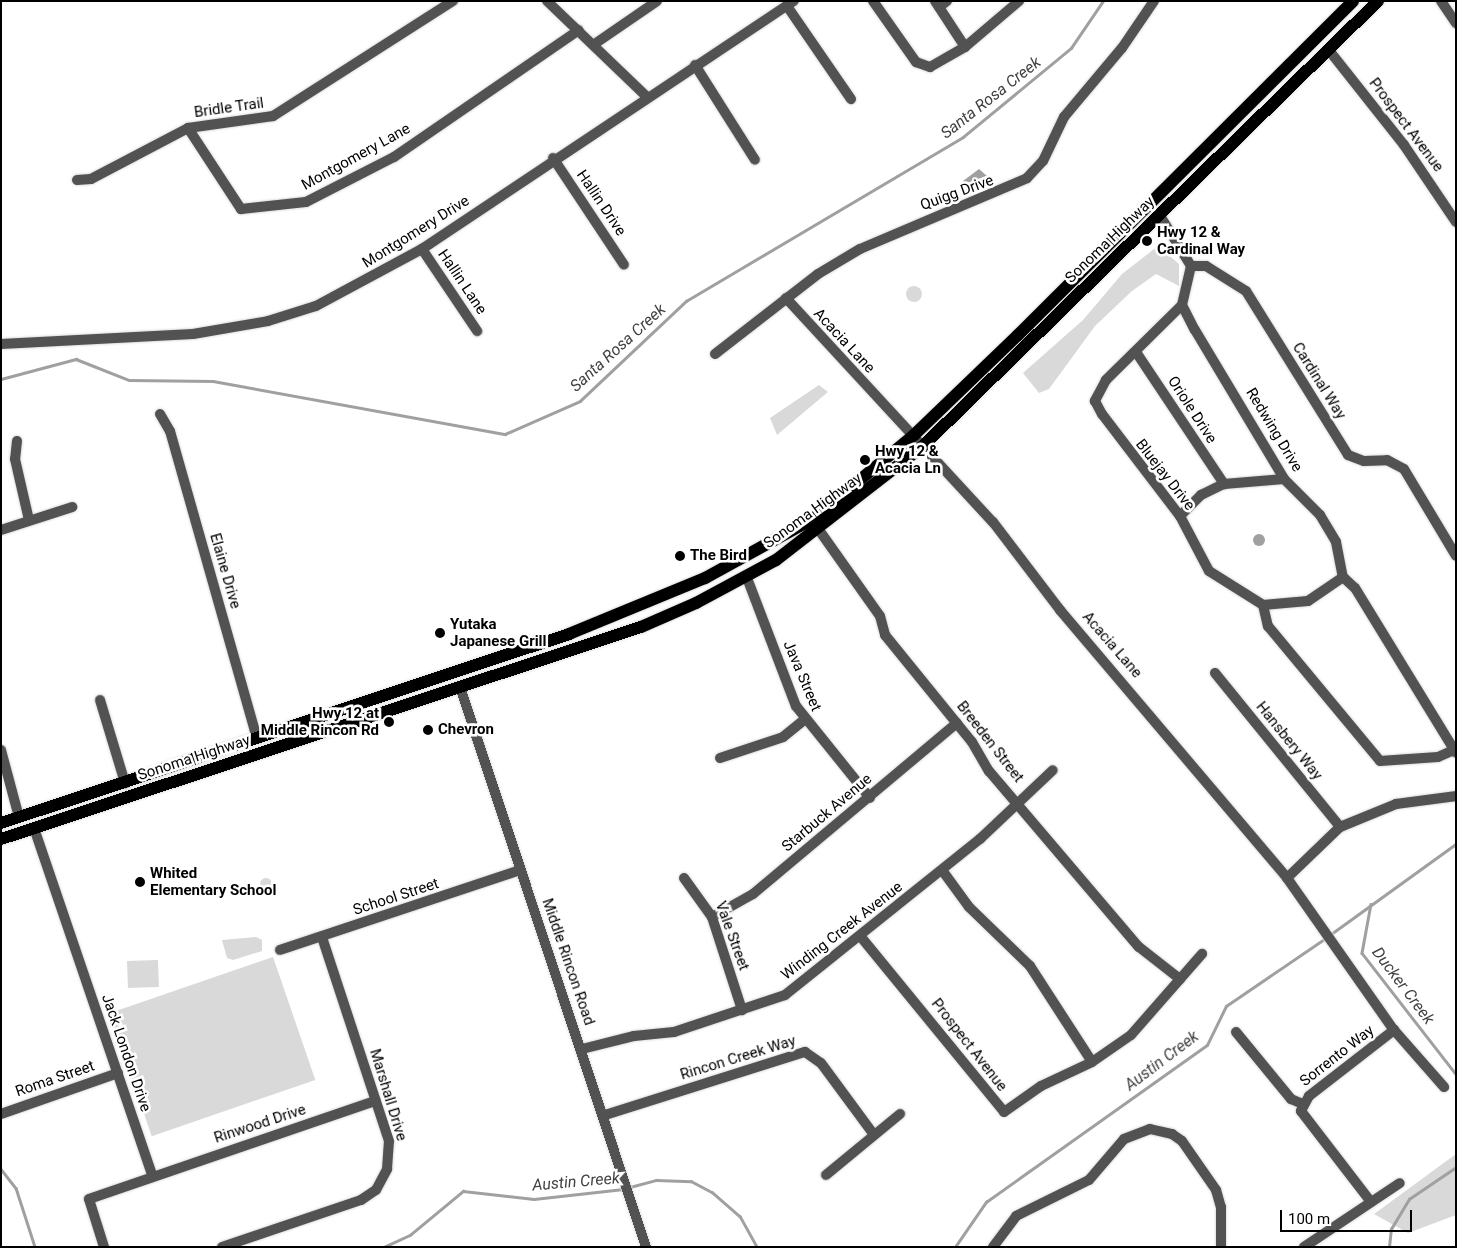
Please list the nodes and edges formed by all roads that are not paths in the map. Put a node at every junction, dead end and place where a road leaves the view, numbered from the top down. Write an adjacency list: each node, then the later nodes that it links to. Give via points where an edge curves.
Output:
1 (453, 1): 20 (street, Bridle Trail, via 273,116)
2 (547, 1): 13 (street)
3 (657, 1): 14 (street)
4 (872, 1): 15 (street, via 922,66 936,65)
5 (1019, 1): 15 (street)
6 (1154, 1): 30 (street, Quigg Drive, via 1122,48 1068,112 1042,161 1027,178 860,249)
7 (1353, 1): 24 (main road, Sonoma Highway)
8 (1378, 1): 16 (main road, Sonoma Highway)
9 (1441, 1): 12 (street)
10 (940, 3): 15 (street)
11 (791, 4): 17 (street, Montgomery Drive); 19 (street)
12 (1456, 23)
13 (579, 30): 14 (street); 20 (street, Montgomery Lane, via 394,157 306,202 241,209)
14 (596, 43): 18 (street)
15 (965, 46)
16 (1328, 49): 25 (main road, Sonoma Highway); 26 (street, Prospect Avenue, via 1404,145)
17 (695, 65): 18 (street, Montgomery Drive); 22 (street)
18 (646, 96): 21 (street, Montgomery Drive)
19 (851, 99)
20 (188, 128): 23 (street, Bridle Trail, via 91,180)
21 (554, 158): 27 (street, Montgomery Drive); 28 (street, Hallin Drive)
22 (755, 160)
23 (78, 180)
24 (1147, 202): 25 (main road); 37 (main road, Sonoma Highway)
25 (1159, 214): 29 (street); 39 (main road, Sonoma Highway)
26 (1456, 222)
27 (422, 249): 32 (street, Hallin Lane); 33 (street, Montgomery Drive, via 316,306 268,321 193,334)
28 (624, 265)
29 (1192, 266): 31 (street); 47 (street, Cardinal Way, via 1206,266 1246,291 1348,455 1364,461 1387,460 1404,469)
30 (786, 298): 35 (street, Quigg Drive); 37 (street, Acacia Lane)
31 (1182, 305): 34 (street, Bluejay Drive); 40 (street, Redwing Drive)
32 (477, 331)
33 (1, 344)
34 (1136, 352): 41 (street, Oriole Drive); 43 (street, Bluejay Drive, via 1106,380 1096,401 1129,454)
35 (715, 354)
36 (160, 414): 57 (street, Elaine Drive, via 170,431)
37 (914, 435): 39 (street, Acacia Lane); 52 (main road, Sonoma Highway, via 831,506 732,565 635,608)
38 (17, 440): 44 (street, via 15,459)
39 (924, 445): 46 (main road, Sonoma Highway); 74 (street, Acacia Lane, via 993,522 1060,610)
40 (1284, 479): 41 (street); 48 (street, Redwing Drive, via 1324,522 1336,542)
41 (1224, 484): 43 (street, via 1201,494)
42 (72, 507): 44 (street)
43 (1180, 516): 50 (street, Bluejay Drive, via 1209,571)
44 (29, 520): 45 (street)
45 (1, 530)
46 (818, 530): 49 (main road, Sonoma Highway); 56 (street, Breeden Street, via 880,616 884,636)
47 (1456, 556)
48 (1343, 577): 50 (street, via 1308,601); 59 (street, via 1355,588)
49 (747, 578): 53 (main road, Sonoma Highway, via 640,626); 55 (street, Java Street)
50 (1263, 605): 59 (street, via 1268,626 1380,761 1438,757)
51 (1215, 673): 68 (street, Hansbery Way)
52 (455, 674): 53 (main road); 57 (main road, Sonoma Highway)
53 (460, 687): 69 (main road, Sonoma Highway); 71 (street, Middle Rincon Road)
54 (100, 700): 62 (street)
55 (804, 720): 60 (street, via 783,737); 64 (street, Java Street)
56 (957, 723): 64 (street, Starbuck Avenue); 65 (street, Breeden Street, via 989,771)
57 (257, 739): 62 (main road, Sonoma Highway)
58 (1, 750): 66 (street)
59 (1455, 752)
60 (720, 758)
61 (1053, 770): 65 (street, Winding Creek Avenue)
62 (125, 784): 66 (main road, Sonoma Highway)
63 (1456, 796): 68 (street, via 1396,804)
64 (870, 798): 75 (street, Starbuck Avenue, via 753,894)
65 (1019, 802): 72 (street, Winding Creek Avenue); 80 (street, Breeden Street, via 1139,947)
66 (24, 815): 67 (main road, Sonoma Highway); 69 (main road)
67 (1, 823)
68 (1340, 827): 74 (street)
69 (34, 828): 70 (main road, Sonoma Highway); 86 (street, Jack London Drive)
70 (1, 839)
71 (520, 870): 76 (street, School Street); 84 (street, Middle Rincon Road)
72 (942, 870): 77 (street, Winding Creek Avenue); 85 (street, via 969,907 1030,966)
73 (684, 878): 75 (street, Vale Street)
74 (1287, 878): 82 (street, Acacia Lane)
75 (712, 917): 81 (street, Vale Street)
76 (322, 937): 78 (street, School Street); 88 (street, Marshall Drive)
77 (861, 937): 81 (street, Winding Creek Avenue, via 785,995); 85 (street, Prospect Avenue, via 1004,1112 1041,1086)
78 (280, 950)
79 (1202, 954): 80 (street, Prospect Avenue)
80 (1180, 979): 85 (street, Prospect Avenue, via 1130,1035)
81 (742, 1010): 84 (street, Winding Creek Avenue, via 674,1032 634,1036)
82 (1394, 1030): 87 (street, Acacia Lane); 89 (street, Sorrento Way)
83 (1236, 1032): 89 (street, via 1291,1099)
84 (582, 1049): 92 (street, Middle Rincon Road)
85 (1092, 1062)
86 (118, 1073): 90 (street, Roma Street); 94 (street, Jack London Drive)
87 (1444, 1086)
88 (376, 1101): 94 (street, Rinwood Drive); 99 (street, Marshall Drive, via 390,1155 376,1190 361,1200)
89 (1302, 1104): 97 (street, Sorrento Way, via 1304,1119)
90 (1, 1114)
91 (900, 1114): 93 (street)
92 (604, 1115): 93 (street, Rincon Creek Way, via 805,1052 821,1063); 100 (street, Middle Rincon Road)
93 (874, 1135): 95 (street)
94 (152, 1175): 98 (street, via 89,1199)
95 (826, 1175)
96 (1400, 1184): 97 (street)
97 (1371, 1202): 103 (street)
98 (104, 1247)
99 (222, 1247)
100 (646, 1247)
101 (993, 1247): 102 (street, via 1016,1216 1089,1180 1124,1139 1150,1129 1172,1134 1182,1142 1216,1190 1221,1207)
102 (1221, 1247)
103 (1304, 1247)

